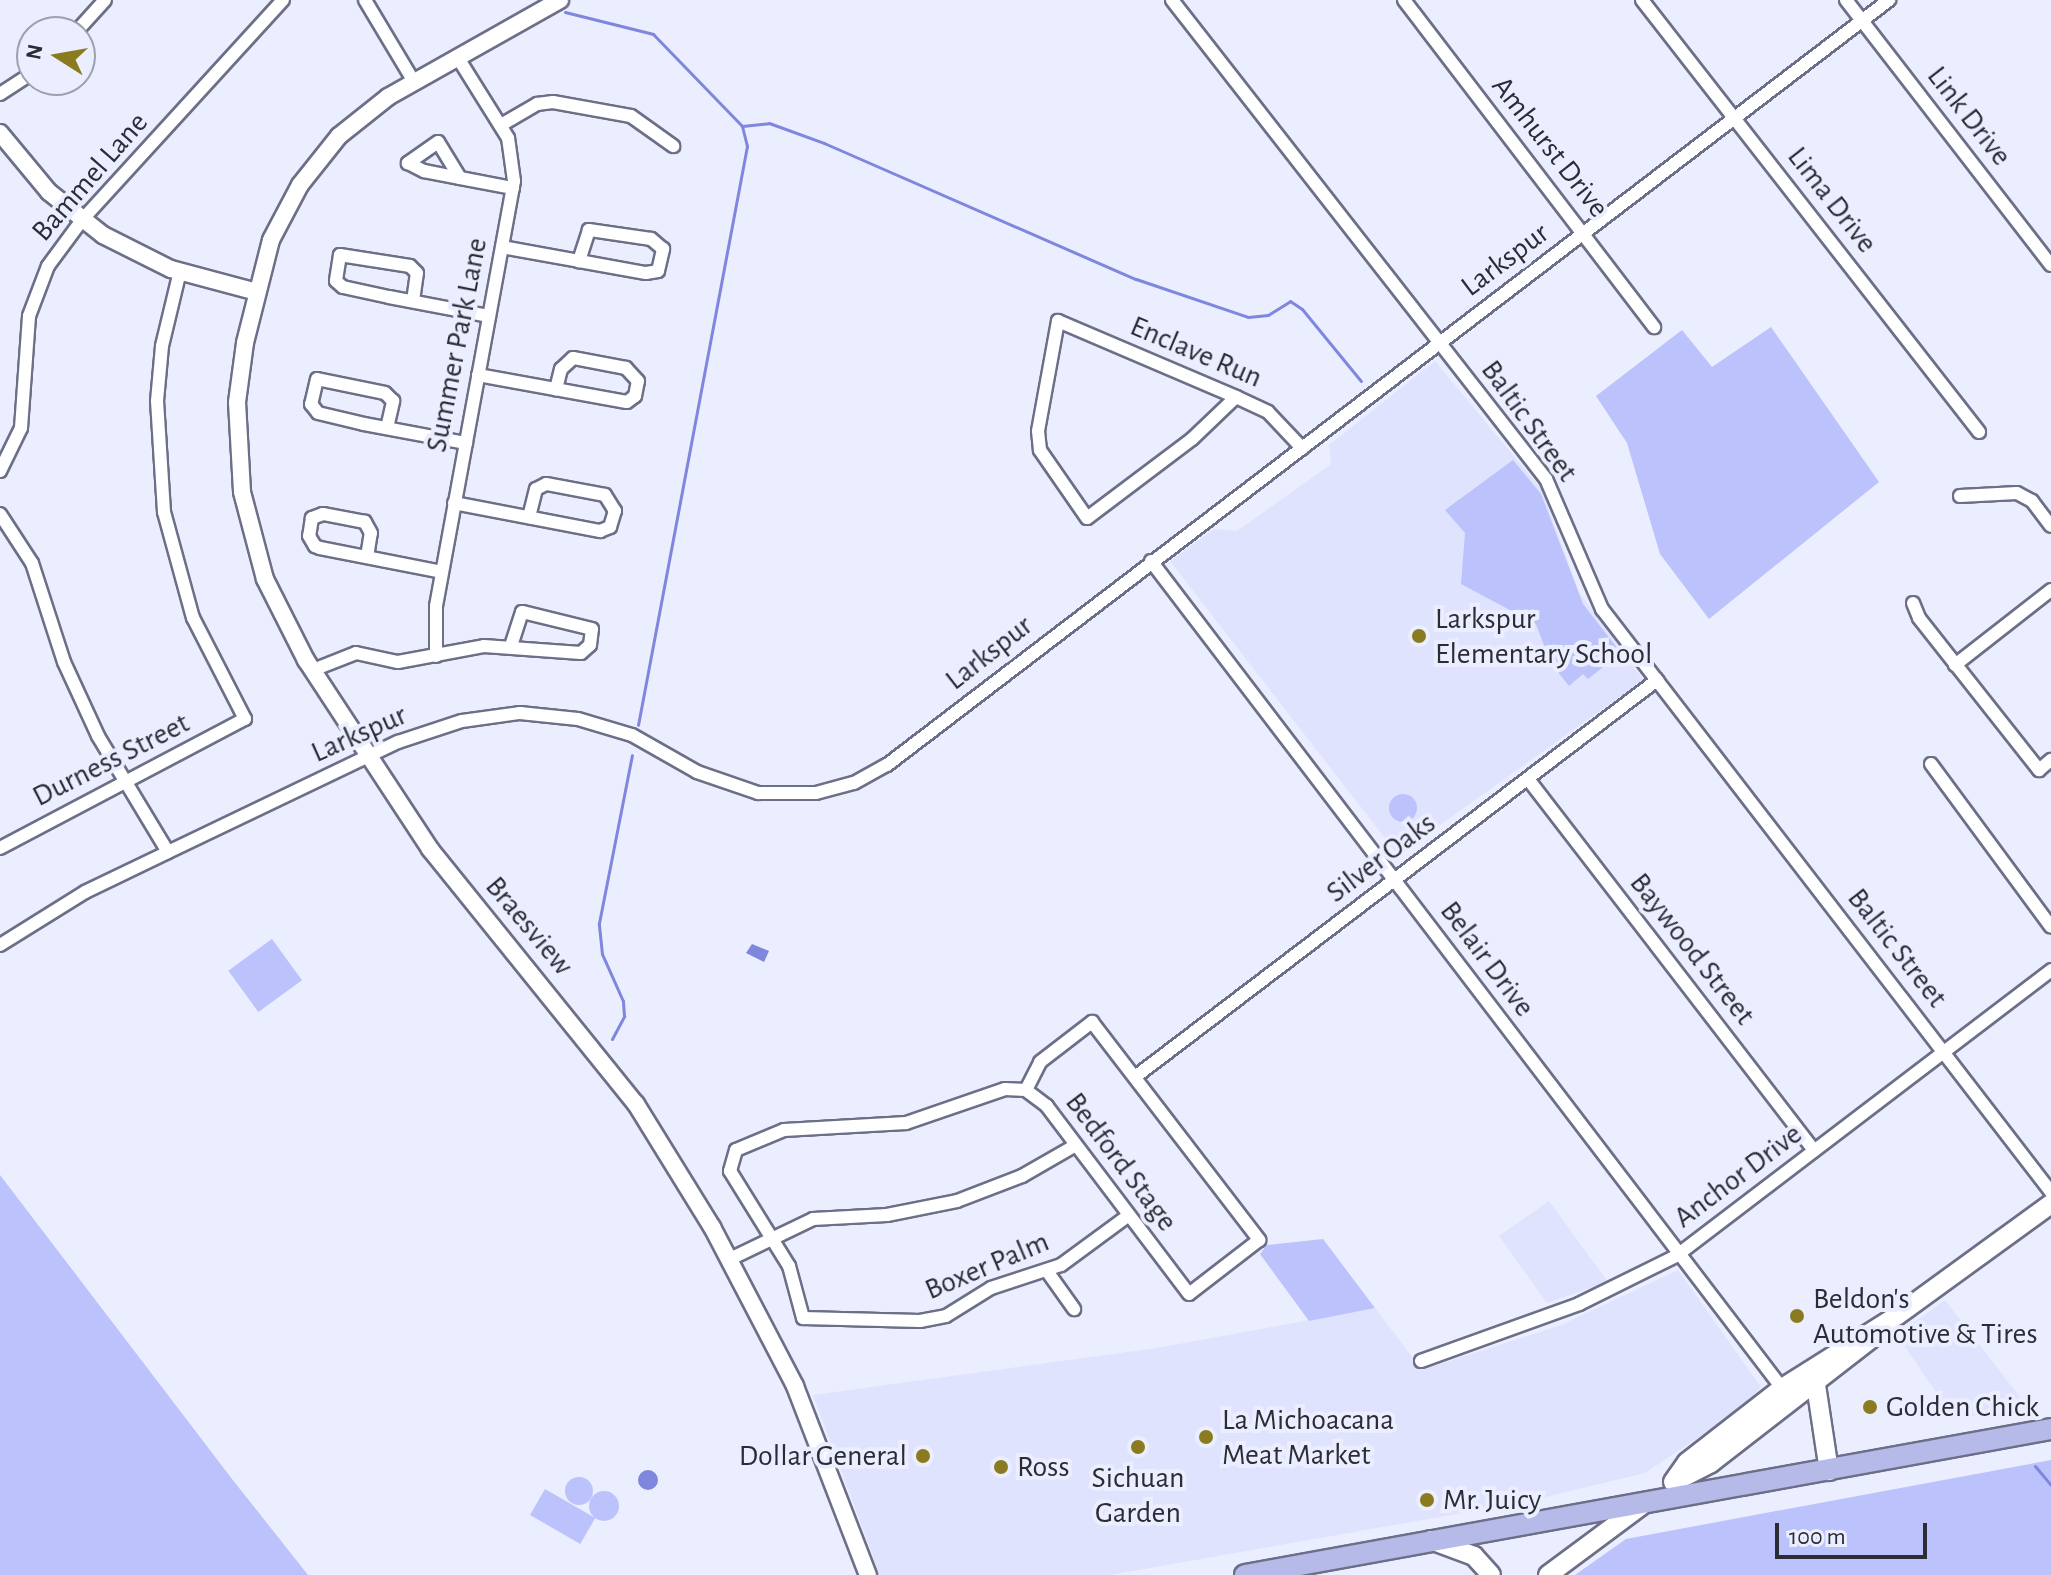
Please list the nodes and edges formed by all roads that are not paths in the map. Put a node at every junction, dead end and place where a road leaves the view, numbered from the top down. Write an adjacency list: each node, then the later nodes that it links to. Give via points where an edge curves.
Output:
1 (105, 0): 10 (street)
2 (283, 0): 20 (street, Bammel Lane)
3 (365, 0): 13 (street)
4 (560, 0): 12 (street, Braesview)
5 (1172, 0): 30 (street, Baltic Street)
6 (1404, 0): 21 (street, Amhurst Drive)
7 (1642, 0): 14 (street, Lima Drive)
8 (1846, 0): 11 (street, Link Drive)
9 (1889, 0): 11 (street, Larkspur)
10 (90, 16)
11 (1862, 21): 14 (street, Larkspur); 24 (street, Link Drive)
12 (458, 58): 13 (street, Braesview); 15 (street, Summer Park Lane)
13 (414, 82): 26 (street, Braesview, via 363,115 318,159 284,212)
14 (1734, 118): 21 (street, Larkspur); 35 (street, Lima Drive)
15 (501, 125): 17 (street, via 537,104 553,102 631,116); 19 (street, Summer Park Lane, via 514,157)
16 (0, 133): 20 (street, via 32,175)
17 (673, 146)
18 (460, 178): 19 (street)
19 (513, 188): 22 (street, Summer Park Lane)
20 (82, 220): 25 (street, via 137,255); 38 (street, Bammel Lane, via 48,266 33,301 21,428)
21 (1584, 233): 29 (street, Amhurst Drive); 30 (street, Larkspur)
22 (502, 247): 23 (street); 28 (street, Summer Park Lane)
23 (579, 261): 23 (street, via 589,230 651,239 663,249 660,267 653,273)
24 (2051, 265)
25 (180, 271): 26 (street); 58 (street, Durness Street, via 162,346 157,401 164,512 193,618 245,719)
26 (257, 292): 52 (street, Braesview, via 237,402 242,492 265,579)
27 (413, 301): 27 (street, via 417,273 410,266 340,255 338,285); 28 (street)
28 (489, 316): 31 (street, Summer Park Lane)
29 (1654, 327)
30 (1439, 342): 37 (street, Larkspur); 53 (street, Baltic Street, via 1546,479 1597,602)
31 (478, 375): 32 (street); 36 (street, Summer Park Lane)
32 (556, 389): 32 (street, via 627,402 635,396 638,381 626,368 573,358 561,369)
33 (1236, 397): 33 (street, Enclave Run, via 1058,321 1038,441 1045,460 1087,518 1215,420); 37 (street, Enclave Run, via 1268,412)
34 (387, 428): 34 (street, via 316,412 311,404 317,379 385,393 393,401); 36 (street)
35 (1979, 432)
36 (466, 443): 40 (street, Summer Park Lane)
37 (1302, 448): 45 (street, Larkspur)
38 (0, 471)
39 (1960, 496): 43 (street, via 2017,493 2032,501)
40 (454, 503): 42 (street); 46 (street, Summer Park Lane)
41 (0, 514): 58 (street, via 32,563 72,681)
42 (529, 517): 42 (street, via 600,531 610,527 615,511 605,495 546,484 536,489)
43 (2051, 526)
44 (367, 557): 44 (street, via 315,546 309,536 312,518 323,514 365,522 371,533); 46 (street)
45 (1151, 561): 54 (street, Larkspur, via 887,765 835,789 777,795 739,789 632,735 549,715 462,721); 61 (street, Belair Drive)
46 (442, 572): 50 (street, Summer Park Lane)
47 (2051, 590): 51 (street)
48 (1913, 603): 51 (street)
49 (511, 645): 49 (street, via 581,653 590,645 592,629 522,612); 50 (street)
50 (436, 656): 52 (street, via 398,662 348,654)
51 (1955, 665): 55 (street, via 2039,770)
52 (313, 670): 54 (street, Braesview)
53 (1657, 680): 57 (street, Silver Oaks); 65 (street, Baltic Street)
54 (370, 756): 60 (street, Larkspur); 75 (street, Braesview, via 430,849 636,1104)
55 (2051, 760)
56 (1931, 764): 62 (street)
57 (1528, 779): 61 (street, Silver Oaks); 69 (street, Baywood Street)
58 (126, 781): 59 (street, Durness Street); 60 (street)
59 (1, 844)
60 (168, 852): 63 (street, Larkspur, via 85,892)
61 (1395, 881): 66 (street, Silver Oaks); 74 (street, Belair Drive)
62 (2051, 927)
63 (0, 945)
64 (2051, 970): 65 (street, Anchor Drive)
65 (1944, 1052): 69 (street, Anchor Drive); 70 (street, Baltic Street)
66 (1135, 1077): 67 (street, via 1092,1022 1040,1062); 72 (street, Bedford Stage, via 1259,1240 1189,1294)
67 (1026, 1090): 68 (street, Bedford Stage, via 1047,1106); 73 (street, Bedford Stage, via 993,1092 906,1123 784,1130 744,1145 728,1164)
68 (1076, 1145): 72 (street, Bedford Stage); 73 (street, via 1022,1176 957,1201 887,1215 819,1217)
69 (1814, 1151): 74 (street, Anchor Drive)
70 (2051, 1192)
71 (2051, 1204): 78 (main road)
72 (1129, 1215): 76 (street, Boxer Palm)
73 (774, 1239): 75 (street); 76 (street, Boxer Palm, via 793,1277 803,1318 932,1320 991,1288)
74 (1681, 1253): 79 (street, Anchor Drive, via 1591,1300); 81 (street, Belair Drive)
75 (730, 1259): 88 (street, Braesview, via 795,1386)
76 (1047, 1271): 77 (street)
77 (1074, 1309)
78 (1898, 1315): 80 (main road); 81 (main road)
79 (1421, 1361)
80 (1816, 1385): 83 (main road); 84 (main road)
81 (1782, 1388): 83 (main road, via 1782,1400); 85 (main road, via 1687,1462)
82 (2051, 1429): 84 (main road)
83 (1755, 1431): 85 (main road)
84 (1829, 1471): 86 (main road)
85 (1673, 1482): 86 (main road)
86 (1647, 1501): 87 (main road); 91 (main road)
87 (1431, 1540): 89 (main road); 90 (main road, via 1474,1556)
88 (868, 1575)
89 (1245, 1575)
90 (1491, 1575)
91 (1548, 1575)

